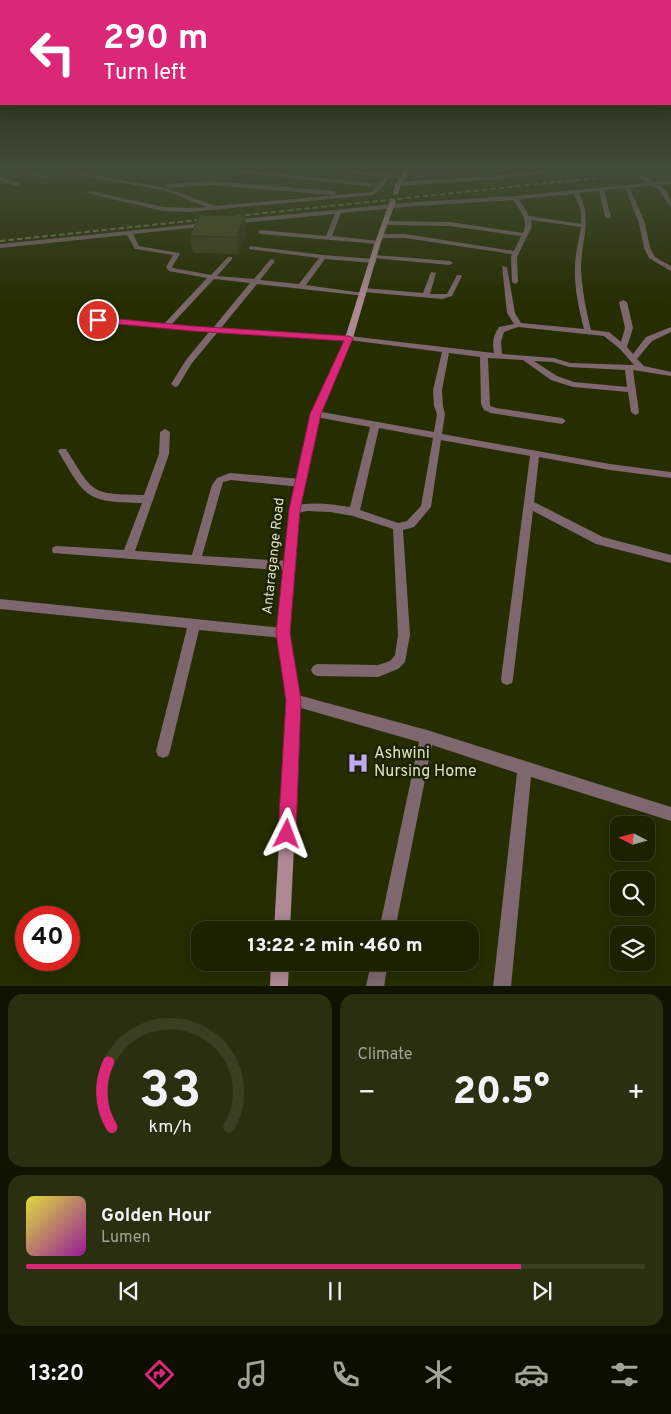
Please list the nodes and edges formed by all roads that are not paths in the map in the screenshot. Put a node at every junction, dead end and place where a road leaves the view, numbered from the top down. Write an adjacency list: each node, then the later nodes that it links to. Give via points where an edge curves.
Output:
1 (309, 215): 7 (street)
2 (338, 215): 14 (street)
3 (389, 215): 8 (street, Antaragange Road)
4 (585, 215): 10 (street)
5 (639, 215): 25 (street, via 652,258)
6 (526, 217): 10 (street); 13 (street, via 529,226)
7 (228, 223)
8 (386, 223): 13 (street, via 450,224); 15 (street, Antaragange Road)
9 (218, 224): 11 (street)
10 (584, 226): 40 (street, via 578,268)
11 (129, 232): 16 (street); 28 (street, via 137,248 177,254 169,267 171,270)
12 (261, 232): 14 (street)
13 (524, 235): 18 (street)
14 (328, 238): 15 (street)
15 (380, 239): 18 (street, via 405,236); 21 (street, Antaragange Road)
16 (0, 246)
17 (251, 248): 19 (street)
18 (516, 253): 30 (street)
19 (323, 257): 21 (street); 31 (street)
20 (230, 258): 28 (street)
21 (374, 259): 23 (street); 32 (street, Antaragange Road)
22 (272, 261): 29 (street)
23 (450, 263)
24 (504, 266): 36 (street, via 511,313)
25 (671, 269)
26 (433, 273): 33 (street)
27 (459, 276): 33 (street, via 450,295)
28 (212, 277): 29 (street); 37 (street)
29 (256, 282): 31 (street); 39 (street)
30 (516, 282)
31 (301, 286): 32 (street)
32 (363, 293): 33 (street); 41 (street, Antaragange Road)
33 (426, 295)
34 (623, 302): 42 (street, via 629,328)
35 (82, 318): 37 (street)
36 (518, 325): 40 (street); 45 (street, via 502,329 498,334 495,343)
37 (166, 326): 39 (street)
38 (671, 329): 47 (street, via 649,340)
39 (217, 330): 41 (street); 51 (street)
40 (588, 332): 42 (street, via 606,334)
41 (349, 338): 43 (street); 54 (street, Antaragange Road)
42 (623, 347): 47 (street)
43 (446, 350): 44 (street); 58 (street, via 436,393 441,414)
44 (484, 355): 45 (street); 55 (street, via 487,408)
45 (498, 356): 46 (street)
46 (526, 358): 48 (street, via 559,361 569,366); 52 (street, via 554,378 573,384)
47 (634, 358): 49 (street)
48 (630, 368): 49 (street); 52 (street)
49 (641, 368): 50 (street)
50 (671, 374)
51 (175, 384)
52 (632, 390): 53 (street)
53 (635, 412)
54 (316, 414): 56 (street); 62 (street, Antaragange Road)
55 (562, 421)
56 (375, 425): 58 (street); 66 (street)
57 (165, 432): 63 (street, via 164,454)
58 (436, 436): 60 (street); 67 (street, via 426,507 410,524)
59 (63, 451): 63 (street, via 92,493)
60 (536, 453): 61 (street); 64 (street)
61 (671, 475)
62 (301, 483): 65 (street, Antaragange Road); 71 (street, via 230,476 220,480)
63 (148, 500): 69 (street)
64 (529, 504): 70 (street, via 600,541); 77 (street)
65 (294, 510): 66 (street, via 323,508); 72 (street, Antaragange Road)
66 (354, 512): 67 (street)
67 (398, 527): 76 (street, via 404,635 401,658 394,665 378,671)
68 (57, 550): 69 (street)
69 (128, 555): 71 (street)
70 (671, 559)
71 (196, 560): 72 (street)
72 (290, 566): 75 (street, Antaragange Road)
73 (0, 604): 74 (street)
74 (194, 624): 75 (street); 80 (street)
75 (283, 633): 78 (street, Antaragange Road)
76 (317, 670)
77 (507, 680)
78 (294, 700): 79 (street); 83 (street, Antaragange Road)
79 (427, 737): 81 (street); 84 (street)
80 (163, 751)
81 (525, 769): 82 (street); 89 (street)
82 (671, 814)
83 (282, 921)
84 (389, 921)
85 (281, 971): 87 (street)
86 (378, 971): 88 (street)
87 (283, 986)
88 (375, 986)
89 (502, 986)

